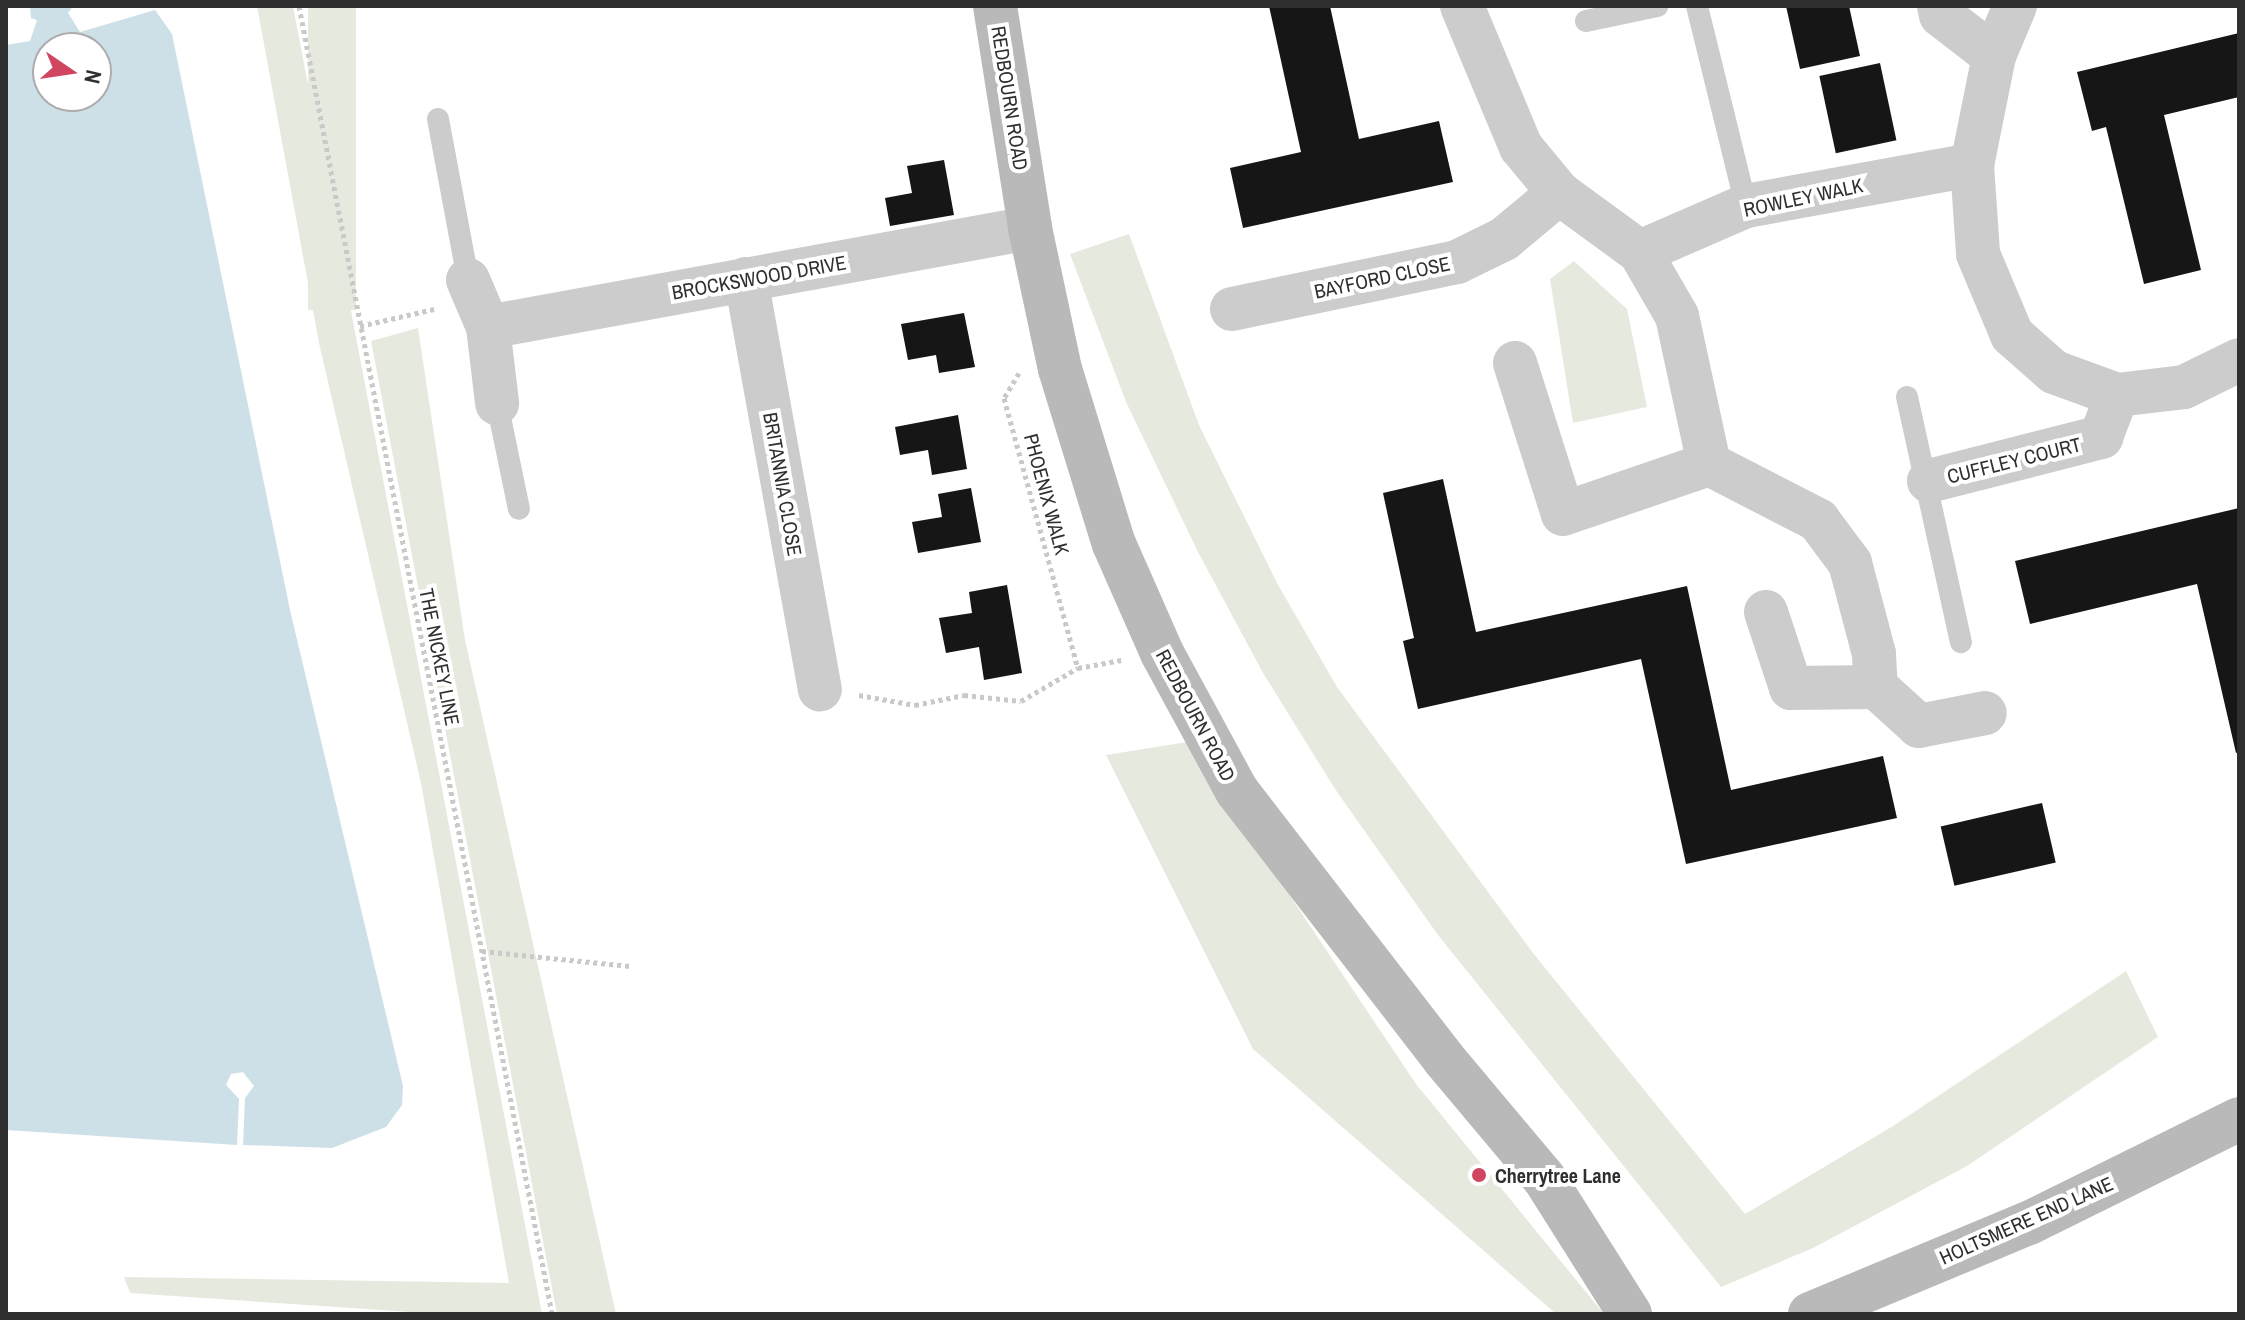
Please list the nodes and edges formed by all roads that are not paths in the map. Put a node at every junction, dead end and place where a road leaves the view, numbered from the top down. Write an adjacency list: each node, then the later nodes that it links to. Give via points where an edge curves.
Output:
1 (995, 6): 13 (main road, REDBOURN ROAD)
2 (1462, 6): 11 (street, via 1521,147)
3 (1657, 6): 7 (lane)
4 (1697, 6): 12 (lane)
5 (1939, 6): 8 (street, via 1941,15)
6 (2015, 6): 8 (street)
7 (1586, 21)
8 (1994, 56): 10 (street)
9 (438, 119): 16 (lane)
10 (1972, 165): 12 (street, ROWLEY WALK); 20 (street, via 1978,254 2012,335 2054,372)
11 (1559, 193): 14 (street); 17 (street, BAYFORD CLOSE, via 1504,239 1457,262)
12 (1746, 206): 14 (street, ROWLEY WALK)
13 (1030, 228): 15 (street, BROCKSWOOD DRIVE); 32 (main road, REDBOURN ROAD, via 1087,468 1162,653 1237,791 1444,1059 1544,1178)
14 (1640, 252): 23 (street, via 1677,316)
15 (746, 279): 16 (street, BROCKSWOOD DRIVE); 29 (street, BRITANNIA CLOSE)
16 (476, 302): 22 (street)
17 (1232, 309)
18 (2239, 360): 20 (street, via 2184,387)
19 (1515, 363): 23 (street, via 1563,514)
20 (2117, 395): 24 (street, CUFFLEY COURT, via 2101,437)
21 (1907, 397): 24 (lane)
22 (497, 403): 25 (lane)
23 (1709, 464): 28 (street, via 1818,520 1842,552 1850,563 1874,654)
24 (1929, 481): 27 (lane)
25 (519, 509)
26 (1766, 612): 28 (street, via 1791,688)
27 (1961, 642)
28 (1876, 687): 30 (street, via 1919,726)
29 (820, 689)
30 (1985, 713)
31 (2239, 1119): 33 (main road, HOLTSMERE END LANE, via 2029,1223)
32 (1630, 1314)
33 (1810, 1314)

